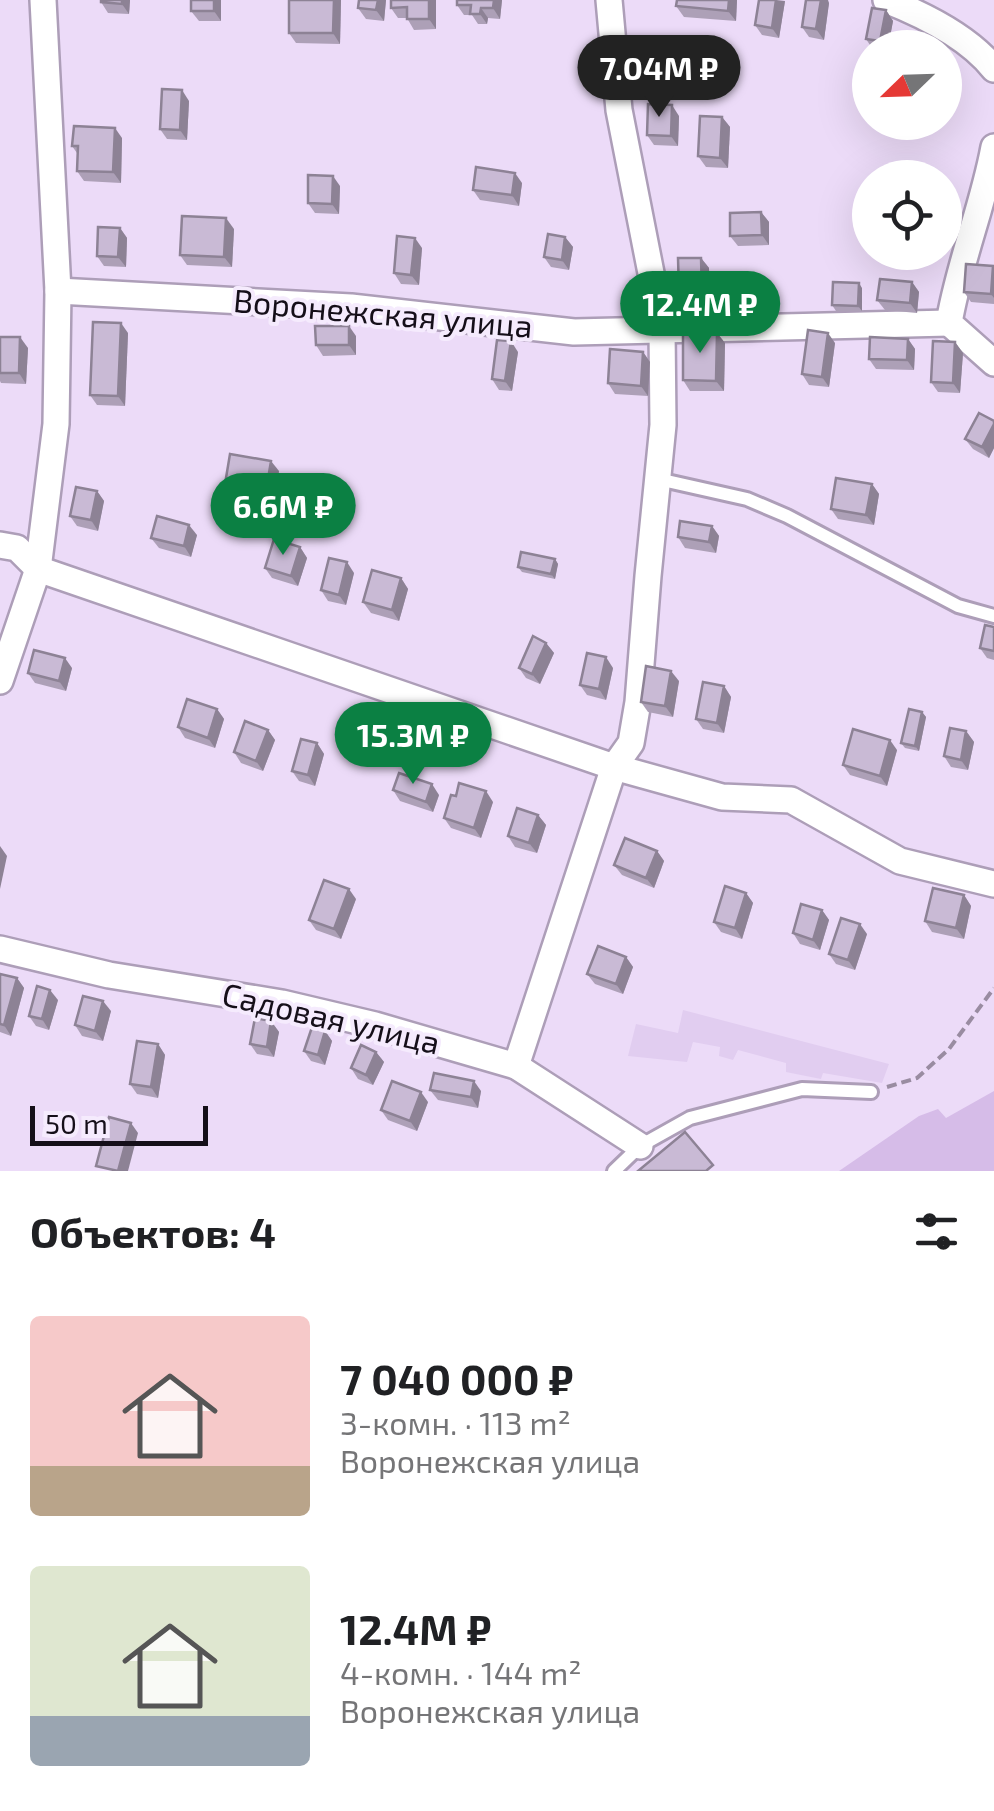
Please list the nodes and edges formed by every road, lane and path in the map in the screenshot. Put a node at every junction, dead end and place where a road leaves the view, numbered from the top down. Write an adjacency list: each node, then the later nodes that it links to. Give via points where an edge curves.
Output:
1 (43, 0): 6 (street)
2 (609, 0): 8 (street, via 619,110)
3 (886, 0): 4 (street, via 978,50)
4 (994, 69)
5 (994, 147): 7 (street)
6 (58, 292): 8 (street, Воронежская улица, via 351,307 574,332); 12 (street, via 56,424)
7 (948, 323): 8 (street, Воронежская улица); 9 (street)
8 (662, 329): 10 (street)
9 (994, 364)
10 (658, 479): 13 (lane, via 747,499 958,606); 15 (street, via 632,744)
11 (0, 545): 12 (street, via 17,548)
12 (38, 569): 14 (street); 15 (street)
13 (994, 616)
14 (0, 681)
15 (614, 768): 16 (street, via 722,797 791,800 900,861); 19 (street)
16 (994, 883)
17 (0, 949): 19 (street, Садовая улица, via 109,975 282,1002)
18 (994, 988): 20 (path, via 918,1078)
19 (516, 1066): 21 (street, Садовая улица)
20 (871, 1092): 21 (lane, via 802,1088 690,1118)
21 (640, 1146): 22 (lane)
22 (614, 1171)

